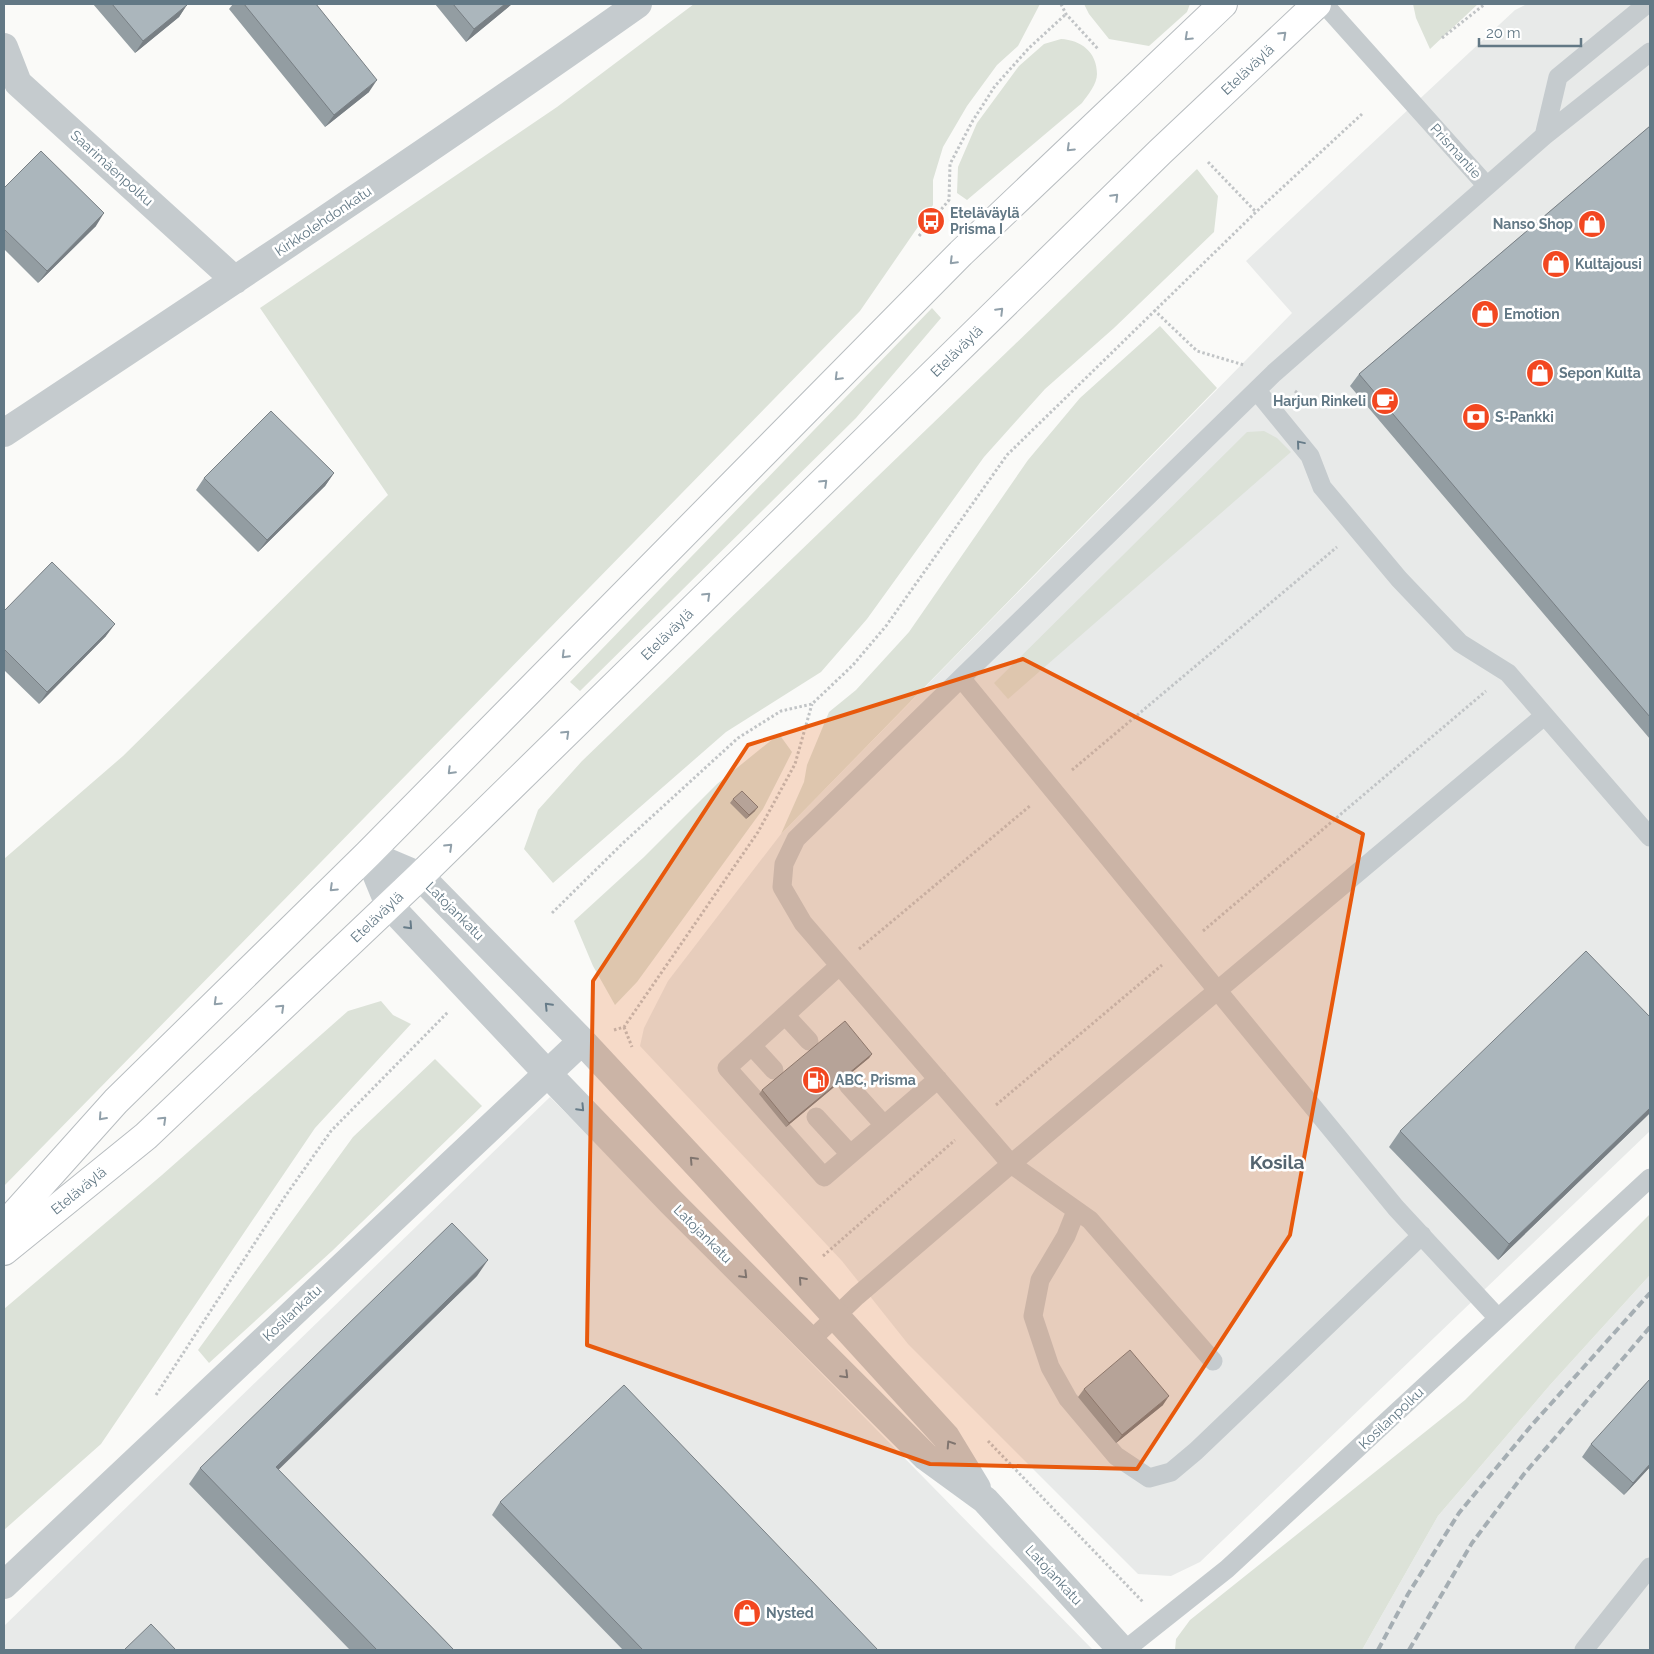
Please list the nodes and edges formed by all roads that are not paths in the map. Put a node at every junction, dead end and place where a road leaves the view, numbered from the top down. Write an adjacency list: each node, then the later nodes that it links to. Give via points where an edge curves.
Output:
1 (638, 4): 11 (street, Kirkkolehdonkatu)
2 (1224, 4): 17 (highway, Eteläväylä, one-way to 17, via 962,252)
3 (1317, 4): 18 (highway, Eteläväylä, one-way to 3, via 1160,152)
4 (1324, 4): 10 (lane, Prismantie)
5 (1647, 4): 9 (lane, via 1558,76)
6 (4, 47): 8 (street, Saarimäenpolku)
7 (1650, 52): 9 (lane, Prismantie)
8 (11, 91): 11 (street, Saarimäenpolku)
9 (1544, 136): 10 (lane, Prismantie)
10 (1487, 186): 12 (lane)
11 (235, 280): 13 (street, Kirkkolehdonkatu)
12 (1256, 392): 14 (lane); 15 (lane, one-way to 12, via 1508,673 1460,643 1399,579 1322,487 1310,456)
13 (4, 432)
14 (961, 678): 20 (lane, via 796,839 784,864 782,887 804,923); 21 (lane)
15 (1544, 716): 16 (lane); 21 (lane)
16 (1650, 837)
17 (368, 854): 18 (street, Latojankatu); 19 (street, Latojankatu); 36 (highway, Eteläväylä, one-way to 36, via 116,1101)
18 (420, 876): 19 (highway, Eteläväylä); 23 (street, Latojankatu, one-way to 18)
19 (389, 905): 27 (street, Latojankatu, one-way to 27); 38 (highway, Eteläväylä, one-way to 19, via 146,1136)
20 (839, 966): 22 (lane); 28 (lane)
21 (1218, 990): 33 (lane); 37 (lane, via 1396,1208)
22 (785, 1015): 24 (lane); 25 (lane)
23 (582, 1041): 27 (street, Kosilankatu); 39 (street, Latojankatu, one-way to 23)
24 (809, 1041)
25 (752, 1046): 26 (lane); 32 (lane, via 727,1068 824,1177)
26 (774, 1070)
27 (547, 1073): 41 (street, Latojankatu, one-way to 41); 45 (street, Kosilankatu)
28 (938, 1079): 31 (lane); 33 (lane)
29 (848, 1085): 31 (lane)
30 (816, 1117): 32 (lane)
31 (884, 1125): 32 (lane)
32 (850, 1154)
33 (1011, 1164): 35 (lane); 39 (lane)
34 (1650, 1178): 40 (lane, Kosilanpolku)
35 (1076, 1211): 37 (lane, via 1066,1236 1040,1280 1033,1316 1050,1367 1068,1399 1116,1456 1149,1478 1170,1472 1196,1451); 42 (lane, via 1090,1220)
36 (4, 1226)
37 (1422, 1235): 40 (lane)
38 (4, 1251)
39 (834, 1317): 41 (lane); 43 (street, Latojankatu, one-way to 39, via 946,1437)
40 (1498, 1318): 46 (lane, Kosilanpolku, via 1227,1569)
41 (810, 1341): 43 (street, Latojankatu, one-way to 43, via 926,1456)
42 (1213, 1361)
43 (985, 1500): 46 (street, Latojankatu)
44 (1650, 1567): 47 (lane)
45 (4, 1585)
46 (1123, 1650)
47 (1584, 1650)

